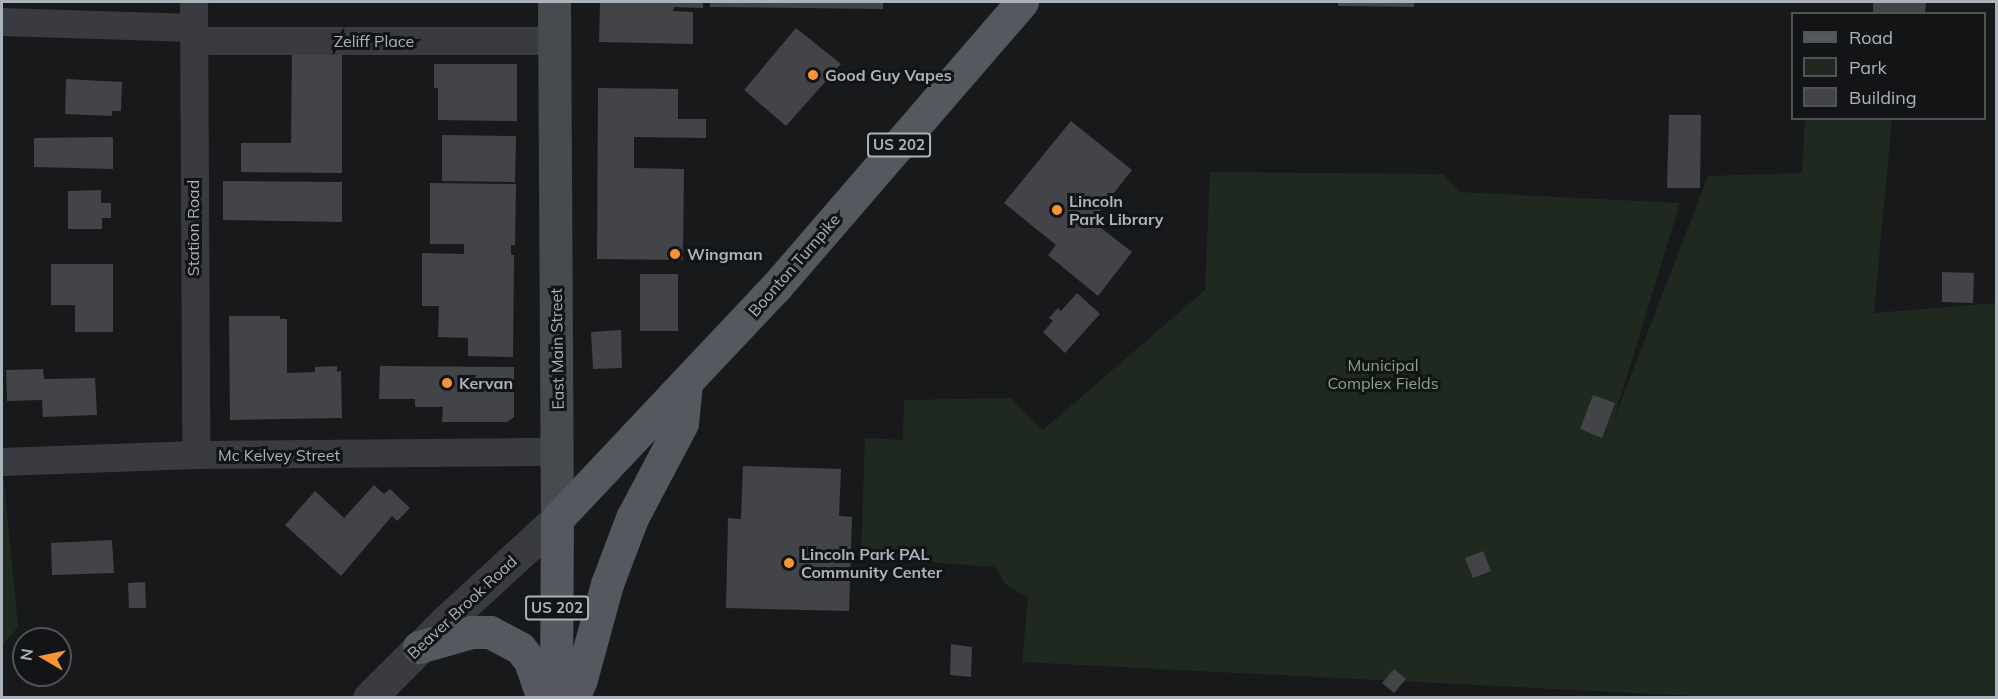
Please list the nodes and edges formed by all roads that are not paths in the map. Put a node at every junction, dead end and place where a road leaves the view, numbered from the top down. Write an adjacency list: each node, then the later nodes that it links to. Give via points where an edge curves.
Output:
1 (554, 2): 5 (main road, East Main Street)
2 (1022, 2): 6 (main road, Boonton Turnpike / US 202, via 775,288)
3 (2, 22): 4 (street, Zeliff Place)
4 (194, 23): 5 (street, Zeliff Place); 8 (street, Station Road)
5 (554, 41): 7 (main road, East Main Street)
6 (686, 384): 10 (main road, Boonton Turnpike / US 202); 15 (main road, US 202, via 682,423 632,518 607,584 582,679)
7 (558, 452): 8 (street, Mc Kelvey Street); 10 (main road, East Main Street)
8 (196, 455): 9 (street, Mc Kelvey Street)
9 (2, 462)
10 (557, 519): 11 (street, Beaver Brook Road); 14 (main road, East Main Street / US 202)
11 (419, 647): 12 (street, Beaver Brook Road); 13 (main road, via 471,632 490,632 520,648 530,661)
12 (369, 698)
13 (543, 698)
14 (556, 698)
15 (573, 698)

